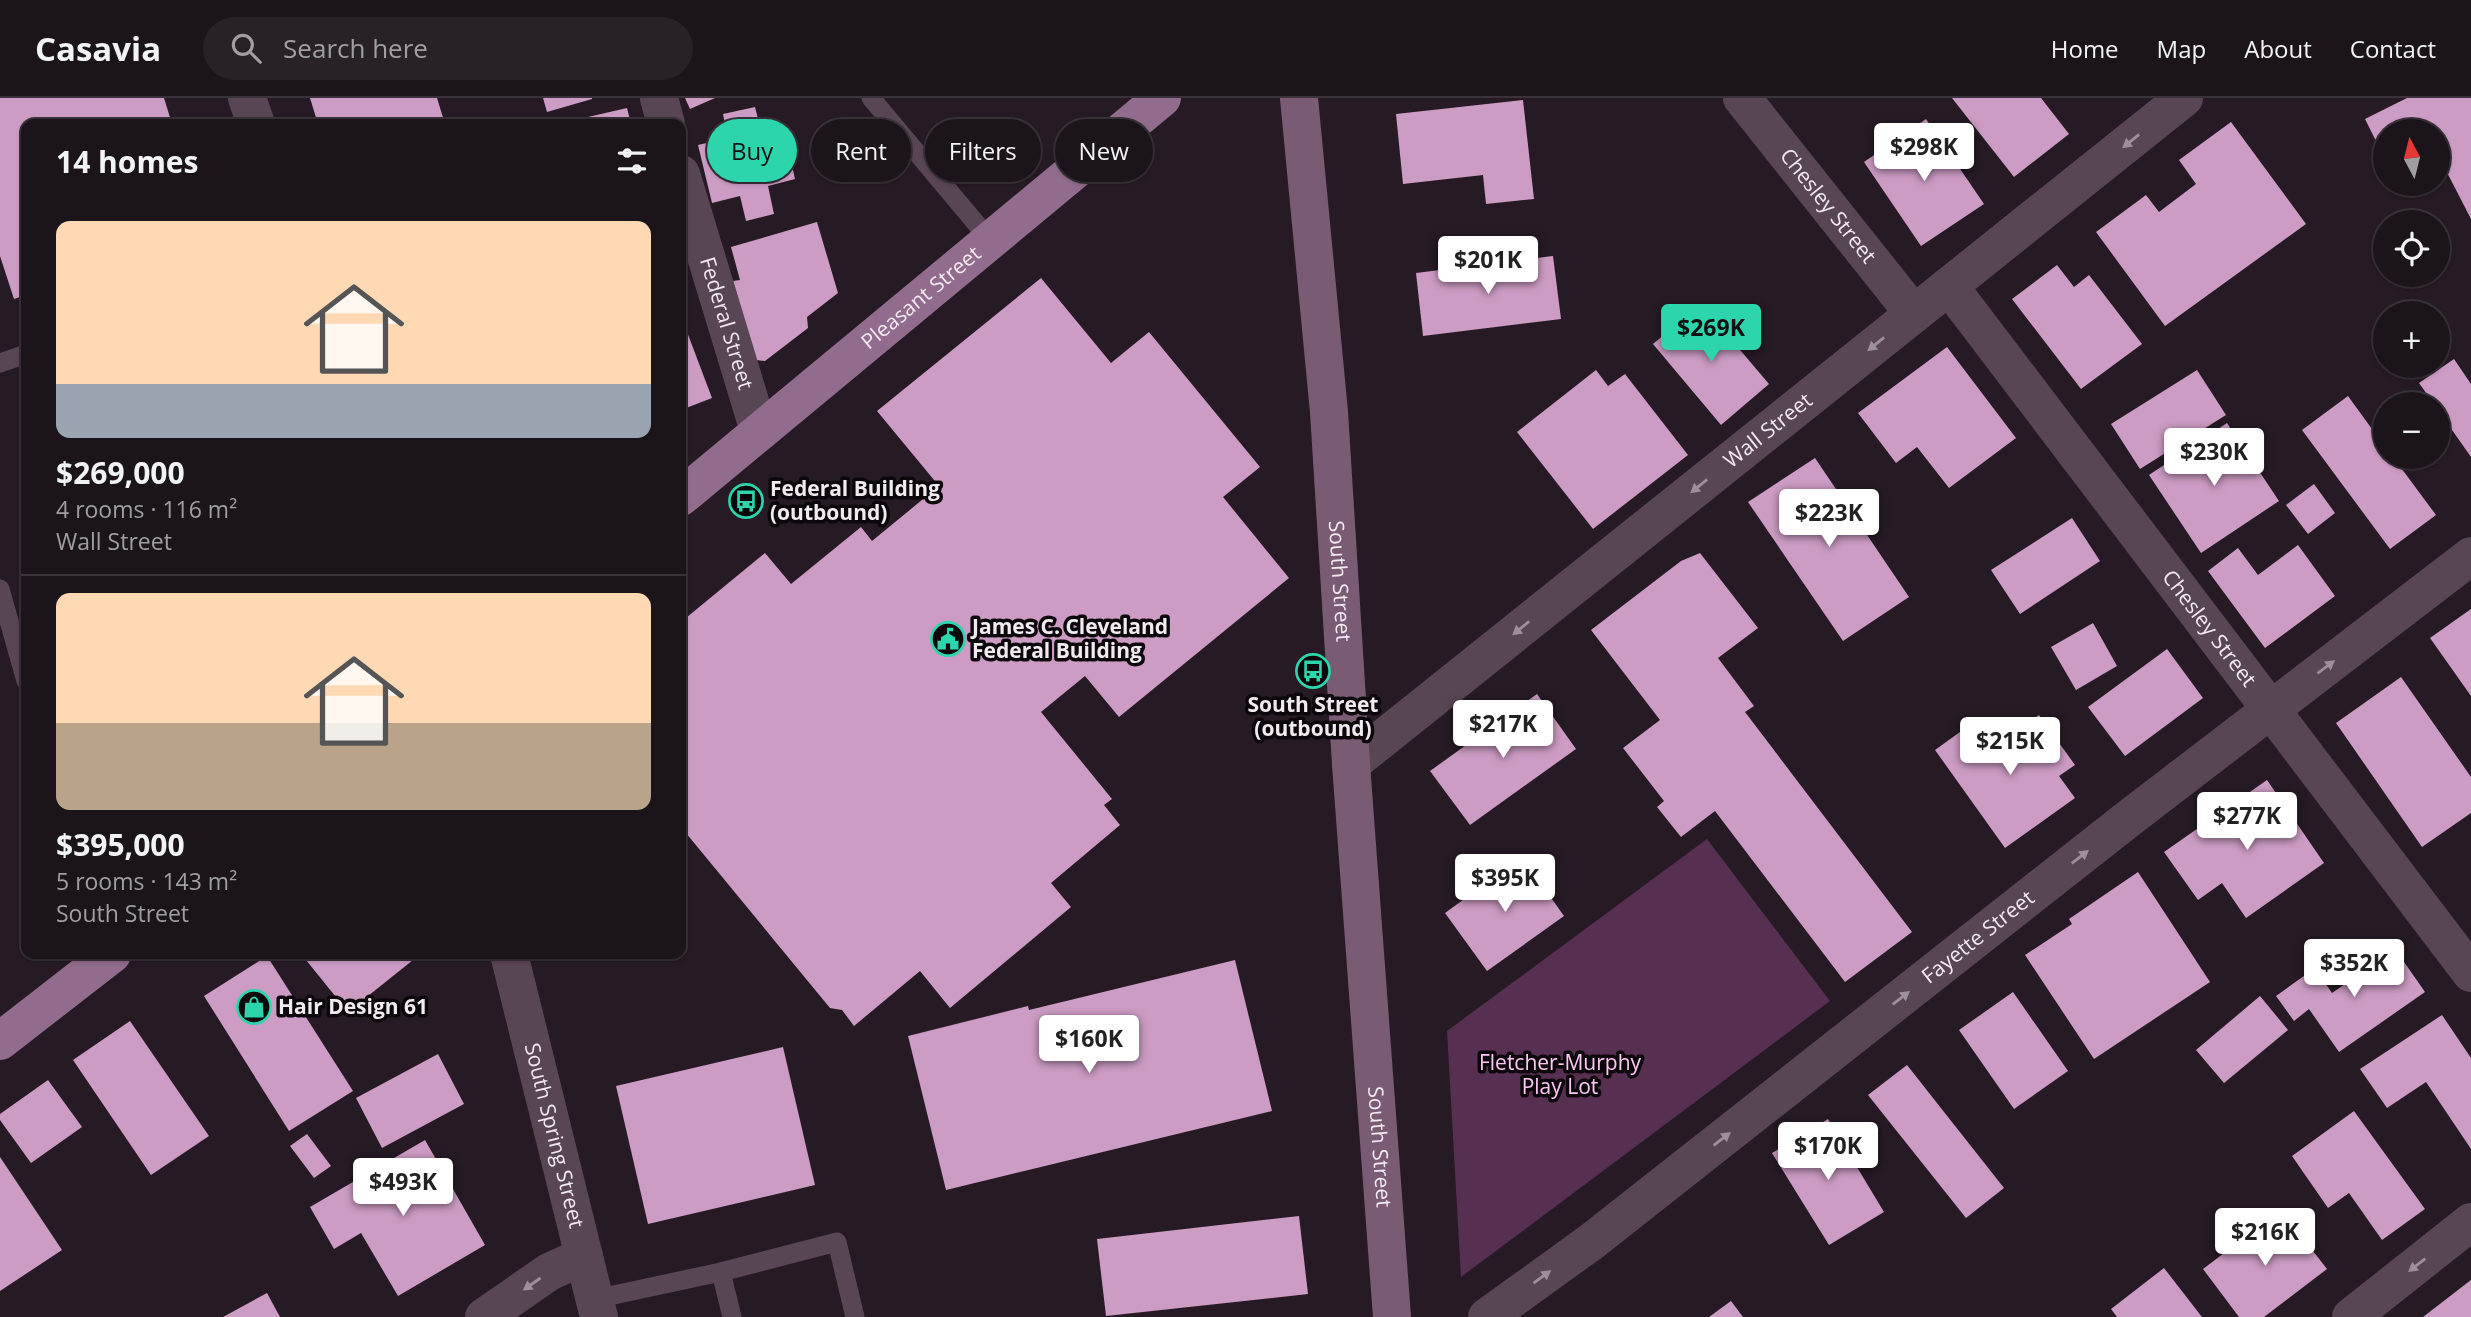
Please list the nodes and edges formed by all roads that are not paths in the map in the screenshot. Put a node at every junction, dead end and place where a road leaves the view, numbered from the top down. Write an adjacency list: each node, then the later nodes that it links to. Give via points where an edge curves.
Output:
1 (247, 98): 8 (street)
2 (659, 98): 9 (street)
3 (871, 98): 11 (lane)
4 (1162, 98): 11 (main road, Pleasant Street)
5 (1299, 98): 22 (main road, South Street, via 1329,412)
6 (1742, 98): 13 (street, Chesley Street)
7 (2184, 98): 12 (street, Wall Street, one-way to 12)
8 (254, 119)
9 (665, 119)
10 (686, 190): 16 (street, Federal Street)
11 (990, 240): 16 (main road, Pleasant Street)
12 (1949, 286): 13 (street, Wall Street); 21 (street, Chesley Street)
13 (1914, 314): 22 (street, Wall Street, one-way to 22)
14 (21, 356): 15 (lane)
15 (0, 363)
16 (759, 431): 17 (main road, Pleasant Street)
17 (686, 494)
18 (2471, 556): 21 (street, Fayette Street, one-way to 18)
19 (0, 589): 20 (lane)
20 (21, 661)
21 (2271, 708): 25 (street, Chesley Street); 35 (street, Fayette Street, one-way to 21, via 1591,1242)
22 (1351, 764): 34 (main road, South Street)
23 (104, 959): 26 (main road)
24 (510, 959): 28 (street, South Spring Street)
25 (2471, 973)
26 (0, 1041)
27 (2471, 1222): 36 (street, one-way to 36)
28 (584, 1256): 30 (street, South Spring Street); 31 (street, one-way to 31, via 549,1272)
29 (721, 1272): 30 (lane); 32 (lane); 33 (lane, via 837,1242)
30 (597, 1308)
31 (484, 1317)
32 (732, 1317)
33 (855, 1317)
34 (1392, 1317)
35 (1487, 1317)
36 (2351, 1317)

